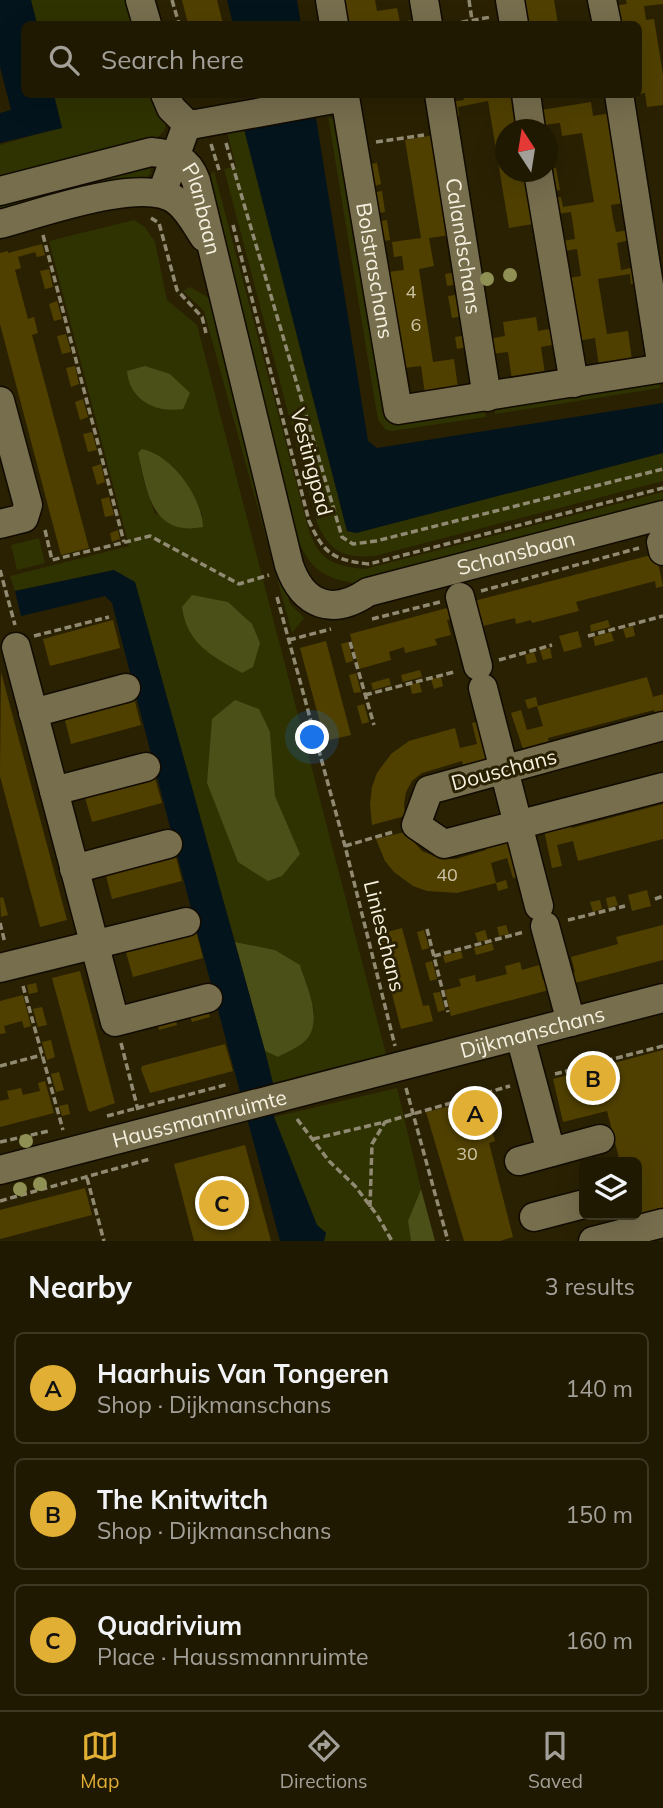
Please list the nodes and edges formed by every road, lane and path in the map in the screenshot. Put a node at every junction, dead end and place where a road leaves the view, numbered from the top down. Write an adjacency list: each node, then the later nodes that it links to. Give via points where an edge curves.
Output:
1 (140, 0): 9 (street)
2 (172, 0): 10 (path)
3 (330, 0): 11 (street)
4 (424, 0): 12 (street)
5 (469, 0): 8 (path)
6 (602, 0): 14 (street)
7 (512, 12): 8 (path)
8 (472, 20): 13 (path)
9 (145, 21)
10 (178, 21)
11 (334, 21)
12 (428, 21)
13 (465, 21)
14 (606, 21)
15 (167, 98): 22 (street, via 171,108)
16 (336, 98): 22 (street, Bolstraschans)
17 (345, 98): 24 (street, Bolstraschans)
18 (440, 98): 23 (street, Calandschans)
19 (527, 98): 21 (street)
20 (620, 98): 35 (street)
21 (529, 119)
22 (196, 123): 25 (street); 26 (path)
23 (445, 132): 24 (path); 37 (street, Calandschans)
24 (353, 145): 37 (street, Bolstraschans, via 398,410)
25 (177, 156): 28 (street, Planbaan, via 152,152); 29 (street); 33 (street, Planbaan, via 192,172)
26 (222, 179)
27 (540, 182): 36 (street)
28 (0, 191)
29 (154, 204): 31 (street, Planbaan, via 149,191 118,193); 33 (street, Planbaan, via 178,201); 34 (path, via 177,289 202,317)
30 (232, 219): 39 (path, Vestingpad, via 309,520 332,556 369,564)
31 (0, 224)
32 (32, 236): 43 (path, via 43,233)
33 (211, 249): 42 (street, Schansbaan, via 282,533 300,566 318,583 334,590 368,592)
34 (209, 343)
35 (662, 368): 36 (street, Bolstraschans)
36 (574, 383): 37 (street, Bolstraschans)
37 (487, 397)
38 (0, 401): 40 (street, via 28,505 24,518)
39 (663, 488)
40 (0, 524)
41 (43, 525): 43 (path, via 52,560)
42 (662, 536)
43 (124, 542): 45 (path, via 150,536 239,584)
44 (0, 570): 51 (path)
45 (271, 575)
46 (275, 588): 64 (path, Linieschans)
47 (460, 597): 58 (street)
48 (663, 616): 50 (path)
49 (109, 617): 51 (path)
50 (588, 636)
51 (22, 639): 54 (street)
52 (350, 642): 55 (path)
53 (126, 688): 54 (street)
54 (33, 713): 60 (street)
55 (374, 725)
56 (663, 726): 58 (street, Douschans)
57 (146, 767): 60 (street)
58 (504, 770): 61 (street); 62 (street, Douschans, via 429,790)
59 (663, 787): 61 (street)
60 (54, 791): 65 (street)
61 (517, 824): 62 (street, via 443,844); 76 (street)
62 (416, 825): 64 (path)
63 (168, 844): 65 (street)
64 (345, 846): 81 (path, Linieschans)
65 (74, 869): 70 (street)
66 (663, 897): 67 (path)
67 (654, 899)
68 (186, 922): 70 (street)
69 (428, 929): 74 (path)
70 (94, 944): 71 (street); 75 (street)
71 (9, 966): 79 (path)
72 (208, 998): 75 (street)
73 (663, 998): 76 (street, Dijkmanschans)
74 (448, 1012)
75 (115, 1022): 87 (path)
76 (571, 1023): 77 (street, Dijkmanschans)
77 (520, 1036): 81 (street, Dijkmanschans); 82 (street)
78 (663, 1046): 82 (path)
79 (42, 1055): 80 (path); 93 (path)
80 (0, 1066)
81 (401, 1069): 84 (street, Haussmannruimte); 85 (path, Linieschans)
82 (532, 1080): 85 (path); 95 (street)
83 (234, 1096): 84 (street, Haussmannruimte); 87 (street, Haussmannruimte); 87 (path)
84 (282, 1098): 91 (path)
85 (414, 1113): 88 (path); 108 (path, Linieschans)
86 (100, 1118): 87 (path)
87 (141, 1120): 93 (street, Haussmannruimte)
88 (385, 1122): 91 (path); 102 (path, via 372,1144)
89 (75, 1125): 93 (path)
90 (50, 1131): 94 (path)
91 (313, 1139): 102 (path)
92 (600, 1139): 95 (street)
93 (65, 1140): 98 (street, Haussmannruimte)
94 (0, 1142)
95 (551, 1152): 97 (street)
96 (150, 1159): 99 (path, Haussmannruimte)
97 (519, 1161)
98 (0, 1170)
99 (87, 1178): 100 (path, Haussmannruimte); 106 (path)
100 (0, 1201)
101 (579, 1206): 103 (street)
102 (370, 1207): 107 (path)
103 (534, 1217)
104 (587, 1220): 109 (street)
105 (663, 1223): 109 (street)
106 (104, 1241)
107 (392, 1241)
108 (448, 1241)
109 (593, 1241)

